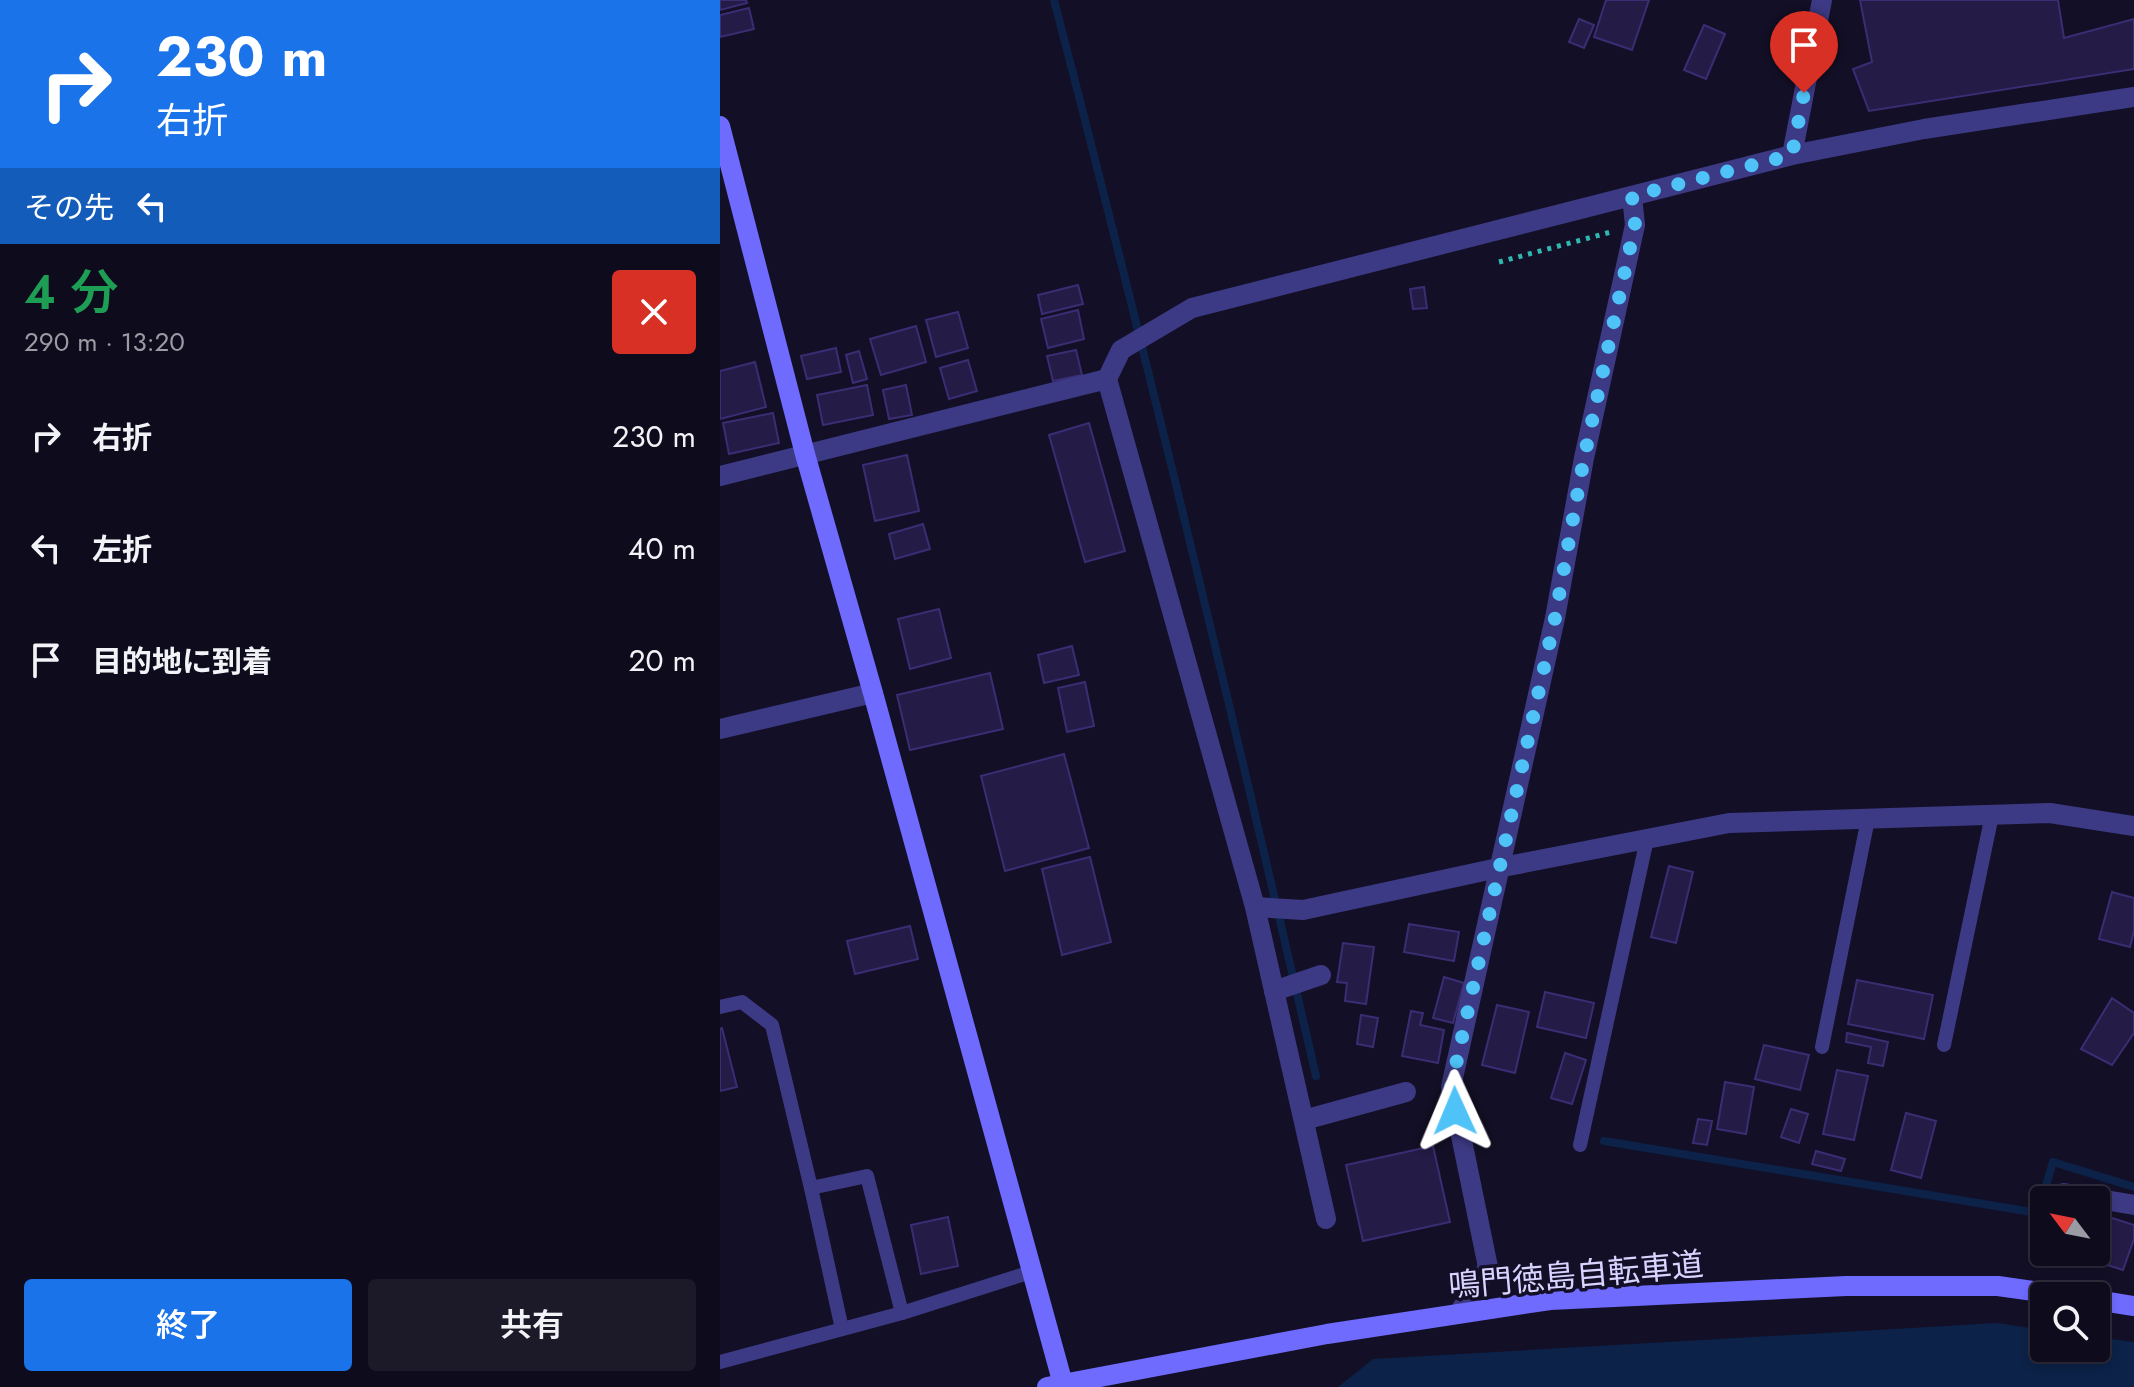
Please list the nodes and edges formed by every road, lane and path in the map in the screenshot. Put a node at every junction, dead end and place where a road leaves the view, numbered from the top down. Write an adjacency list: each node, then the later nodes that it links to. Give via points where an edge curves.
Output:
1 (1822, 0): 4 (street)
2 (2134, 97): 4 (street)
3 (720, 129): 9 (street)
4 (1792, 155): 5 (street)
5 (1632, 196): 6 (street); 8 (street, via 1192,308 1121,350)
6 (1635, 225): 7 (path); 17 (street)
7 (1499, 262)
8 (1107, 379): 9 (street); 18 (street)
9 (805, 454): 10 (street); 11 (street)
10 (720, 476)
11 (873, 693): 12 (street); 31 (street)
12 (720, 729)
13 (1992, 815): 14 (street); 15 (street, via 2050,813); 22 (lane)
14 (1868, 819): 16 (street, via 1729,823); 23 (lane)
15 (2134, 826)
16 (1647, 839): 17 (street); 26 (lane)
17 (1498, 868): 18 (street, via 1303,910); 36 (street, via 1451,1087 1488,1267)
18 (1255, 907): 20 (street)
19 (1321, 975): 20 (street)
20 (1274, 991): 25 (street)
21 (720, 1007): 27 (lane, via 742,1002 772,1025)
22 (1944, 1045)
23 (1822, 1047)
24 (1406, 1092): 25 (street)
25 (1304, 1120): 30 (street)
26 (1580, 1145)
27 (811, 1188): 35 (lane, via 867,1176); 37 (lane)
28 (2110, 1201): 29 (street)
29 (2134, 1205)
30 (1326, 1219)
31 (1031, 1272): 35 (lane); 39 (street)
32 (2030, 1291): 36 (street, 鳴門徳島自転車道, via 1846,1286 1550,1300)
33 (2110, 1302): 34 (street)
34 (2134, 1306)
35 (902, 1313): 37 (lane)
36 (1459, 1313): 39 (street, 鳴門徳島自転車道)
37 (842, 1329): 38 (lane)
38 (720, 1362)
39 (1055, 1385)

